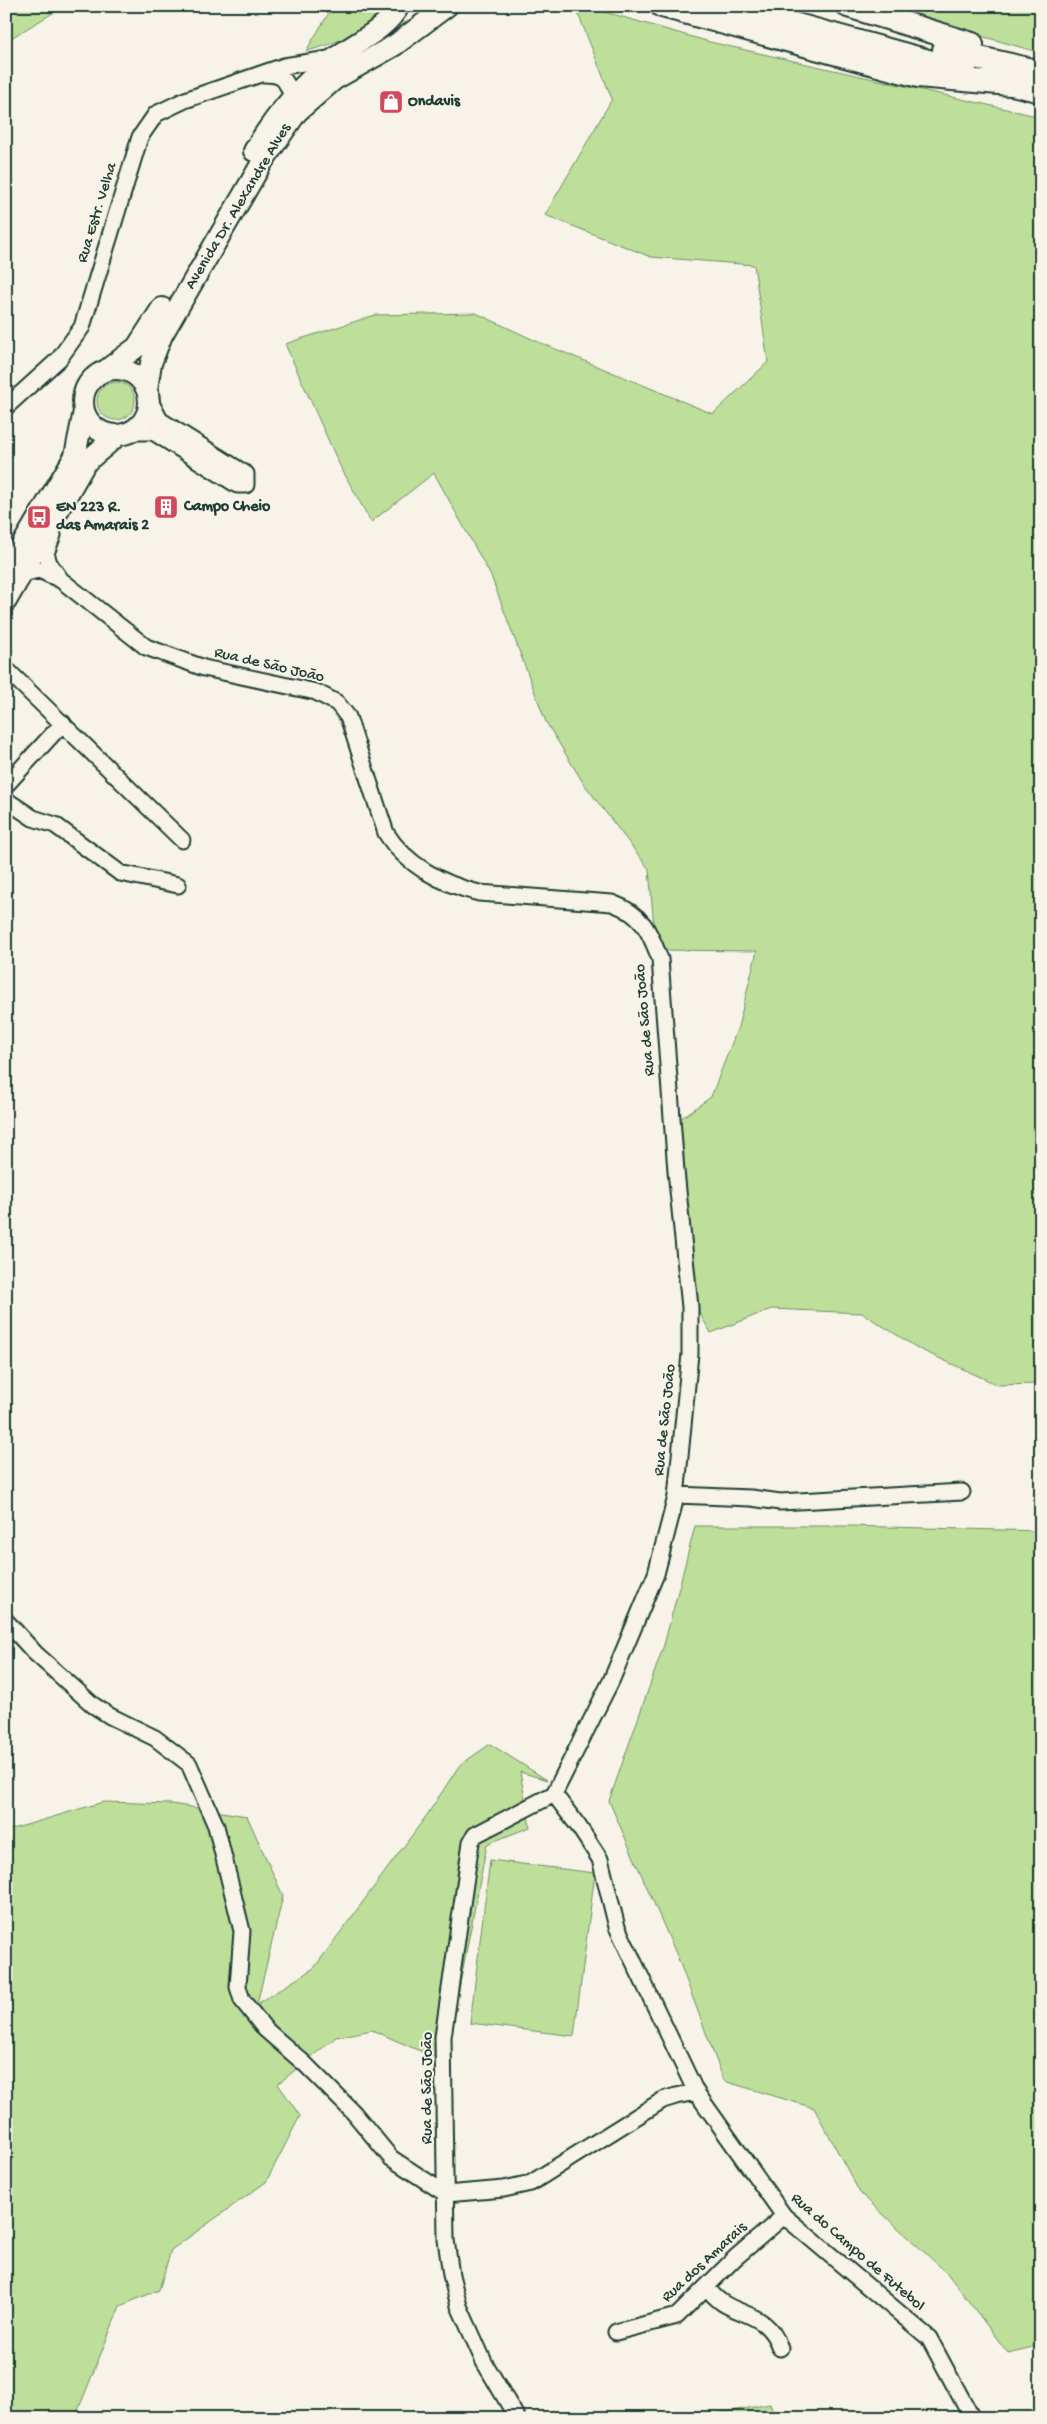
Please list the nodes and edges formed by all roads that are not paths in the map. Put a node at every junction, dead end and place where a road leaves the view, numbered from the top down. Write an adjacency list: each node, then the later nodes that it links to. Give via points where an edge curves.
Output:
1 (399, 6): 7 (main road, Avenida Dr. Alexandre Alves, via 383,26)
2 (447, 6): 14 (main road, Avenida Dr. Alexandre Alves, via 395,45 335,79 297,112 263,161 162,335 151,363)
3 (662, 6): 10 (highway, via 918,76)
4 (728, 6): 10 (highway)
5 (785, 6): 8 (highway, via 967,56)
6 (848, 6): 8 (highway, via 979,46)
7 (335, 58): 9 (street, Rua Estr. Velha, via 284,66); 12 (main road, Avenida Dr. Alexandre Alves)
8 (1034, 70)
9 (259, 74): 12 (street, via 278,74 284,78); 15 (street, Rua Estr. Velha, via 185,100 156,114 140,137 82,327 59,359)
10 (1010, 84): 11 (highway)
11 (1041, 91)
12 (292, 96): 13 (main road, Avenida Dr. Alexandre Alves, via 272,120 150,329 137,347)
13 (105, 371): 14 (main road, via 115,369 134,374); 16 (main road, via 89,383)
14 (148, 394): 17 (main road, via 145,418); 17 (street, via 160,420 246,474 246,485 237,485 153,432)
15 (6, 407)
16 (84, 411): 17 (main road, via 97,429 107,434); 19 (main road, via 75,456)
17 (124, 433): 18 (main road, via 86,462)
18 (54, 519): 19 (main road); 20 (street, via 56,531 46,553)
19 (14, 573): 20 (street, via 39,570); 21 (main road)
20 (61, 580): 29 (street, Rua de São João, via 146,646 204,668 316,692 337,703 348,717 386,833 396,849 411,863 458,888 479,893 612,903 627,909 651,935 660,959 690,1307 690,1354)
21 (6, 601)
22 (6, 669): 23 (street)
23 (63, 723): 24 (street); 26 (street)
24 (6, 785)
25 (6, 800): 27 (street, via 33,818 55,825 120,873)
26 (182, 840)
27 (178, 885)
28 (962, 1492): 29 (street, via 780,1502)
29 (676, 1495): 31 (street, Rua de São João, via 656,1574 611,1681)
30 (6, 1620): 33 (street, via 35,1653 93,1705 161,1741 188,1764 216,1826 242,1931 238,1979 242,2000 265,2029 354,2113 391,2158)
31 (554, 1794): 32 (street, via 600,1859 617,1927); 33 (street, Rua de São João, via 475,1835 471,1842 443,2046)
32 (696, 2092): 33 (street, via 663,2100 531,2183); 34 (street, Rua do Campo de Futebol)
33 (446, 2194): 38 (street, Rua de São João, via 446,2240 459,2306 484,2362)
34 (784, 2216): 35 (street, Rua dos Amarais, via 734,2258); 39 (street, Rua do Campo de Futebol, via 929,2338)
35 (707, 2287): 36 (street, Rua dos Amarais, via 677,2316); 37 (street, via 721,2303 759,2318 773,2332)
36 (616, 2332)
37 (780, 2348)
38 (517, 2418)
39 (972, 2418)

